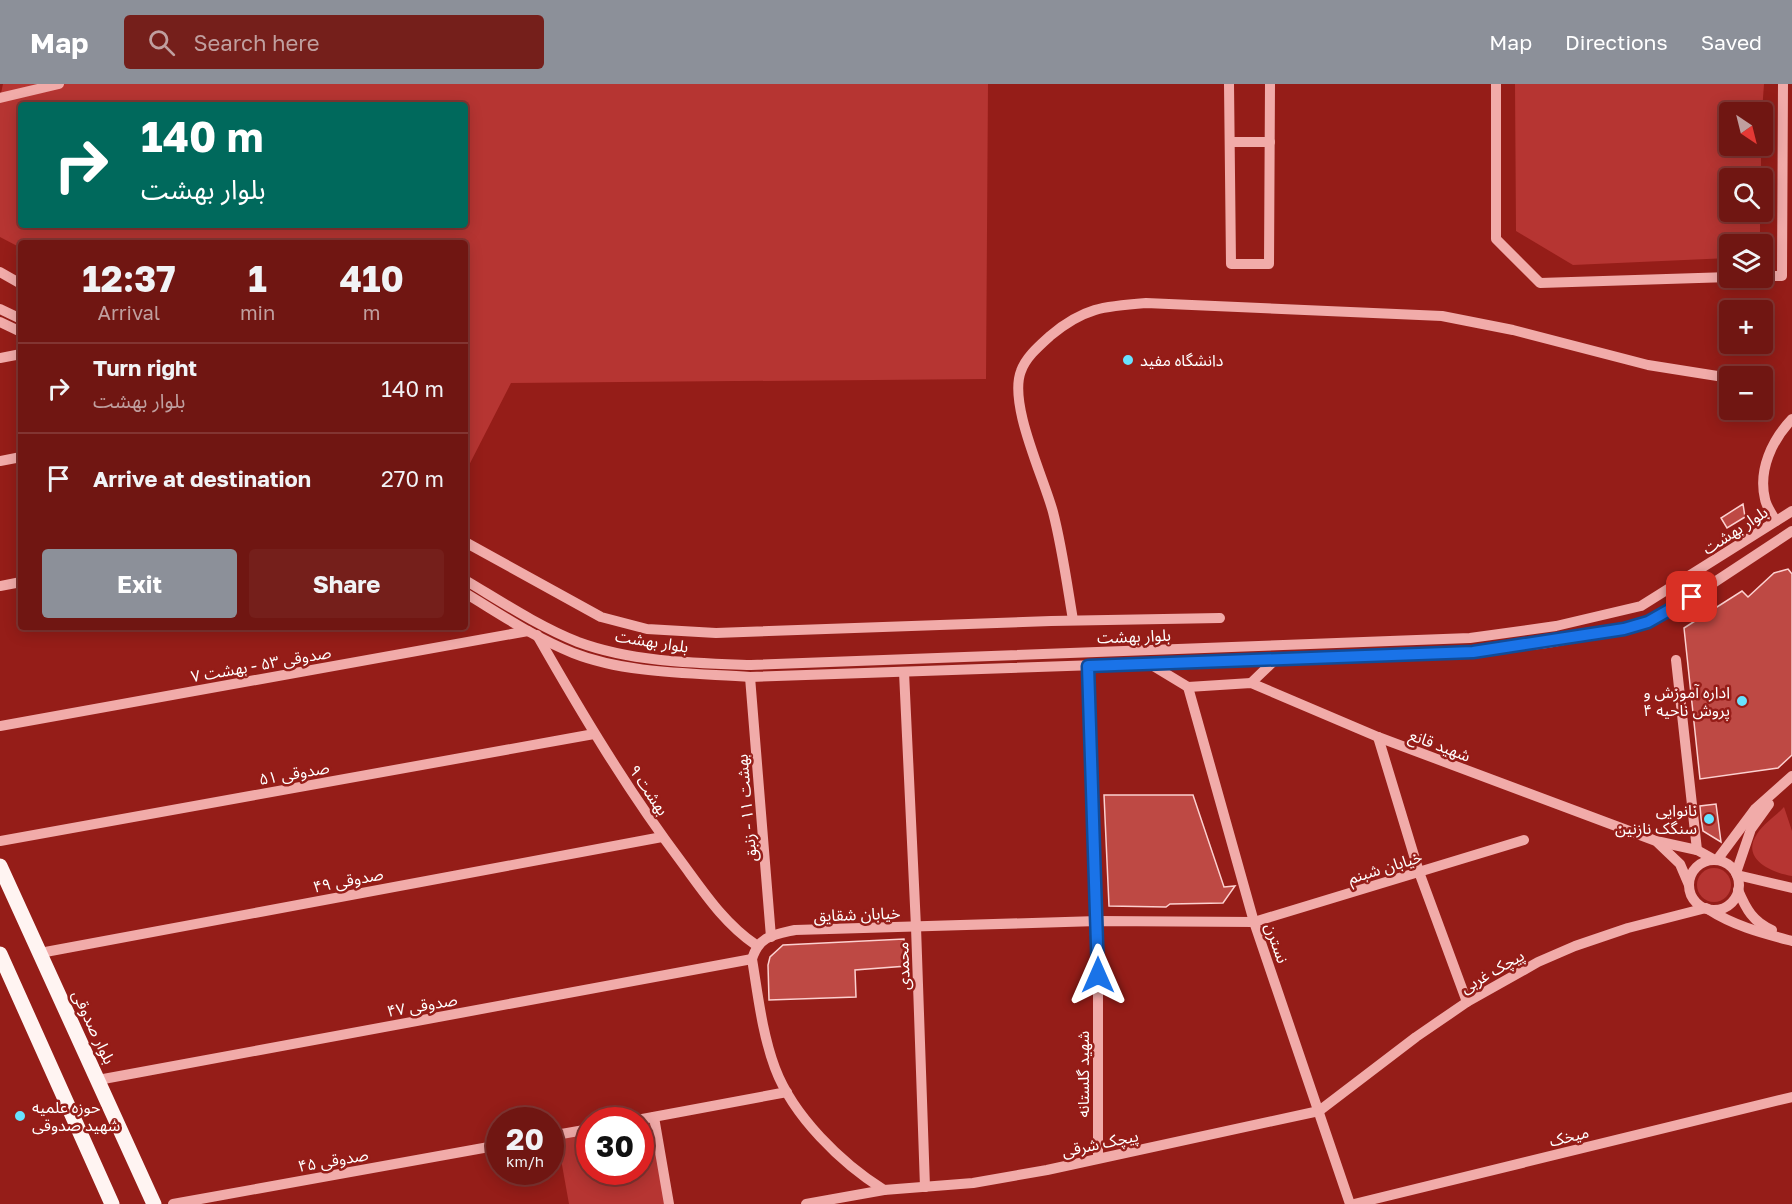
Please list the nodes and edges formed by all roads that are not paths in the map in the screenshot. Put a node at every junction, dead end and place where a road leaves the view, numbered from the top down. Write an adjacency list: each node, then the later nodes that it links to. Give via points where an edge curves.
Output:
1 (60, 84): 6 (street)
2 (1229, 84): 7 (street)
3 (1270, 84): 8 (street)
4 (1496, 84): 11 (street, via 1497,239 1540,283)
5 (1786, 91): 10 (street, via 1782,276)
6 (0, 98)
7 (1230, 142): 8 (street); 8 (street, via 1231,264 1269,264)
8 (1270, 142)
9 (0, 272): 12 (street)
10 (1773, 276)
11 (1719, 277)
12 (18, 282)
13 (0, 309): 14 (street)
14 (18, 318)
15 (0, 322): 16 (street)
16 (18, 331)
17 (18, 355): 18 (street)
18 (0, 358)
19 (1719, 376): 32 (street, via 1648,365 1442,316 1146,303 1100,306 1072,319 1034,350 1020,372 1018,393 1025,431 1053,513)
20 (1792, 419): 24 (street, via 1778,434 1764,475 1765,500)
21 (18, 458): 22 (street)
22 (0, 461)
23 (1792, 512): 24 (street, بلوار بهشت)
24 (1776, 521): 27 (street, بلوار بهشت, via 1641,606 1556,626 1470,638 751,665 690,662 632,655 580,642 535,622)
25 (1792, 531): 34 (street, بلوار بهشت, via 1692,597 1648,622 1624,629 1473,652)
26 (468, 544): 32 (street, via 601,617 647,628 740,633)
27 (468, 582)
28 (18, 583): 29 (street)
29 (0, 586)
30 (468, 595): 33 (street, بلوار بهشت)
31 (1221, 618): 32 (street)
32 (1073, 620)
33 (532, 633): 39 (street, بلوار بهشت, via 575,654 635,668); 42 (street, صدوقی ۵۳ - بهشت ۷); 43 (street, بهشت ۹)
34 (1277, 658): 36 (street, بلوار بهشت); 40 (street)
35 (1676, 660): 50 (street)
36 (1150, 664): 37 (street, بلوار بهشت); 41 (street)
37 (1088, 666): 38 (street, بلوار بهشت); 61 (street, شهید گلستانه)
38 (904, 672): 39 (street, بلوار بهشت); 63 (street, محمدی)
39 (750, 677): 64 (street, بهشت ۱۱ - زنبق)
40 (1251, 683): 41 (street); 44 (street, شهید قانع)
41 (1188, 687): 62 (street, نسترن)
42 (0, 726)
43 (594, 734): 46 (street, بهشت ۹); 48 (street, صدوقی ۵۱)
44 (1378, 737): 49 (street, شهید قانع); 53 (street)
45 (1792, 777): 51 (street, via 1755,809); 54 (street, via 1751,829)
46 (662, 837): 66 (street, بهشت ۹, via 725,920); 67 (street, صدوقی ۴۹)
47 (1524, 840): 53 (street, خیابان شبنم)
48 (0, 841)
49 (1656, 841): 50 (street); 55 (street, via 1680,864)
50 (1698, 850): 51 (street)
51 (1716, 860): 54 (street, via 1728,864); 55 (street, via 1694,870)
52 (0, 866): 67 (main road, بلوار صدوقی)
53 (1419, 872): 62 (street, خیابان شبنم); 70 (street)
54 (1737, 874): 56 (street); 57 (street)
55 (1689, 885): 58 (street)
56 (1792, 888)
57 (1738, 890): 59 (street, via 1730,904); 65 (street, via 1754,919)
58 (1694, 899): 59 (street); 60 (street)
59 (1707, 908): 60 (street, پیچک غربی); 65 (street, via 1736,924)
60 (1677, 915): 70 (street, پیچک غربی, via 1575,946)
61 (1098, 921): 62 (street, خیابان شقایق); 63 (street, خیابان شقایق); 77 (street, شهید گلستانه)
62 (1254, 922): 74 (street, نسترن)
63 (916, 927): 64 (street, خیابان شقایق, via 795,930); 78 (street, محمدی)
64 (771, 936): 66 (street, خیابان شقایق)
65 (1792, 939)
66 (756, 945): 68 (street)
67 (40, 953): 71 (main road, بلوار صدوقی)
68 (752, 959): 71 (street, صدوقی ۴۷); 72 (street, via 768,1044)
69 (2, 961): 80 (main road)
70 (1467, 1002): 74 (street, پیچک غربی)
71 (98, 1080): 81 (main road, بلوار صدوقی)
72 (787, 1092): 75 (street); 79 (street, via 838,1153)
73 (1792, 1097): 85 (street, میخک)
74 (1319, 1111): 77 (street, پیچک شرقی); 85 (street, نسترن)
75 (654, 1118): 83 (street)
76 (486, 1148): 82 (street, صدوقی ۴۵)
77 (1098, 1158): 78 (street, پیچک شرقی, via 973,1183)
78 (925, 1187): 79 (street, پیچک شرقی)
79 (884, 1190): 84 (street, پیچک شرقی)
80 (112, 1204)
81 (153, 1204)
82 (173, 1204)
83 (669, 1204)
84 (806, 1204)
85 (1352, 1204)

